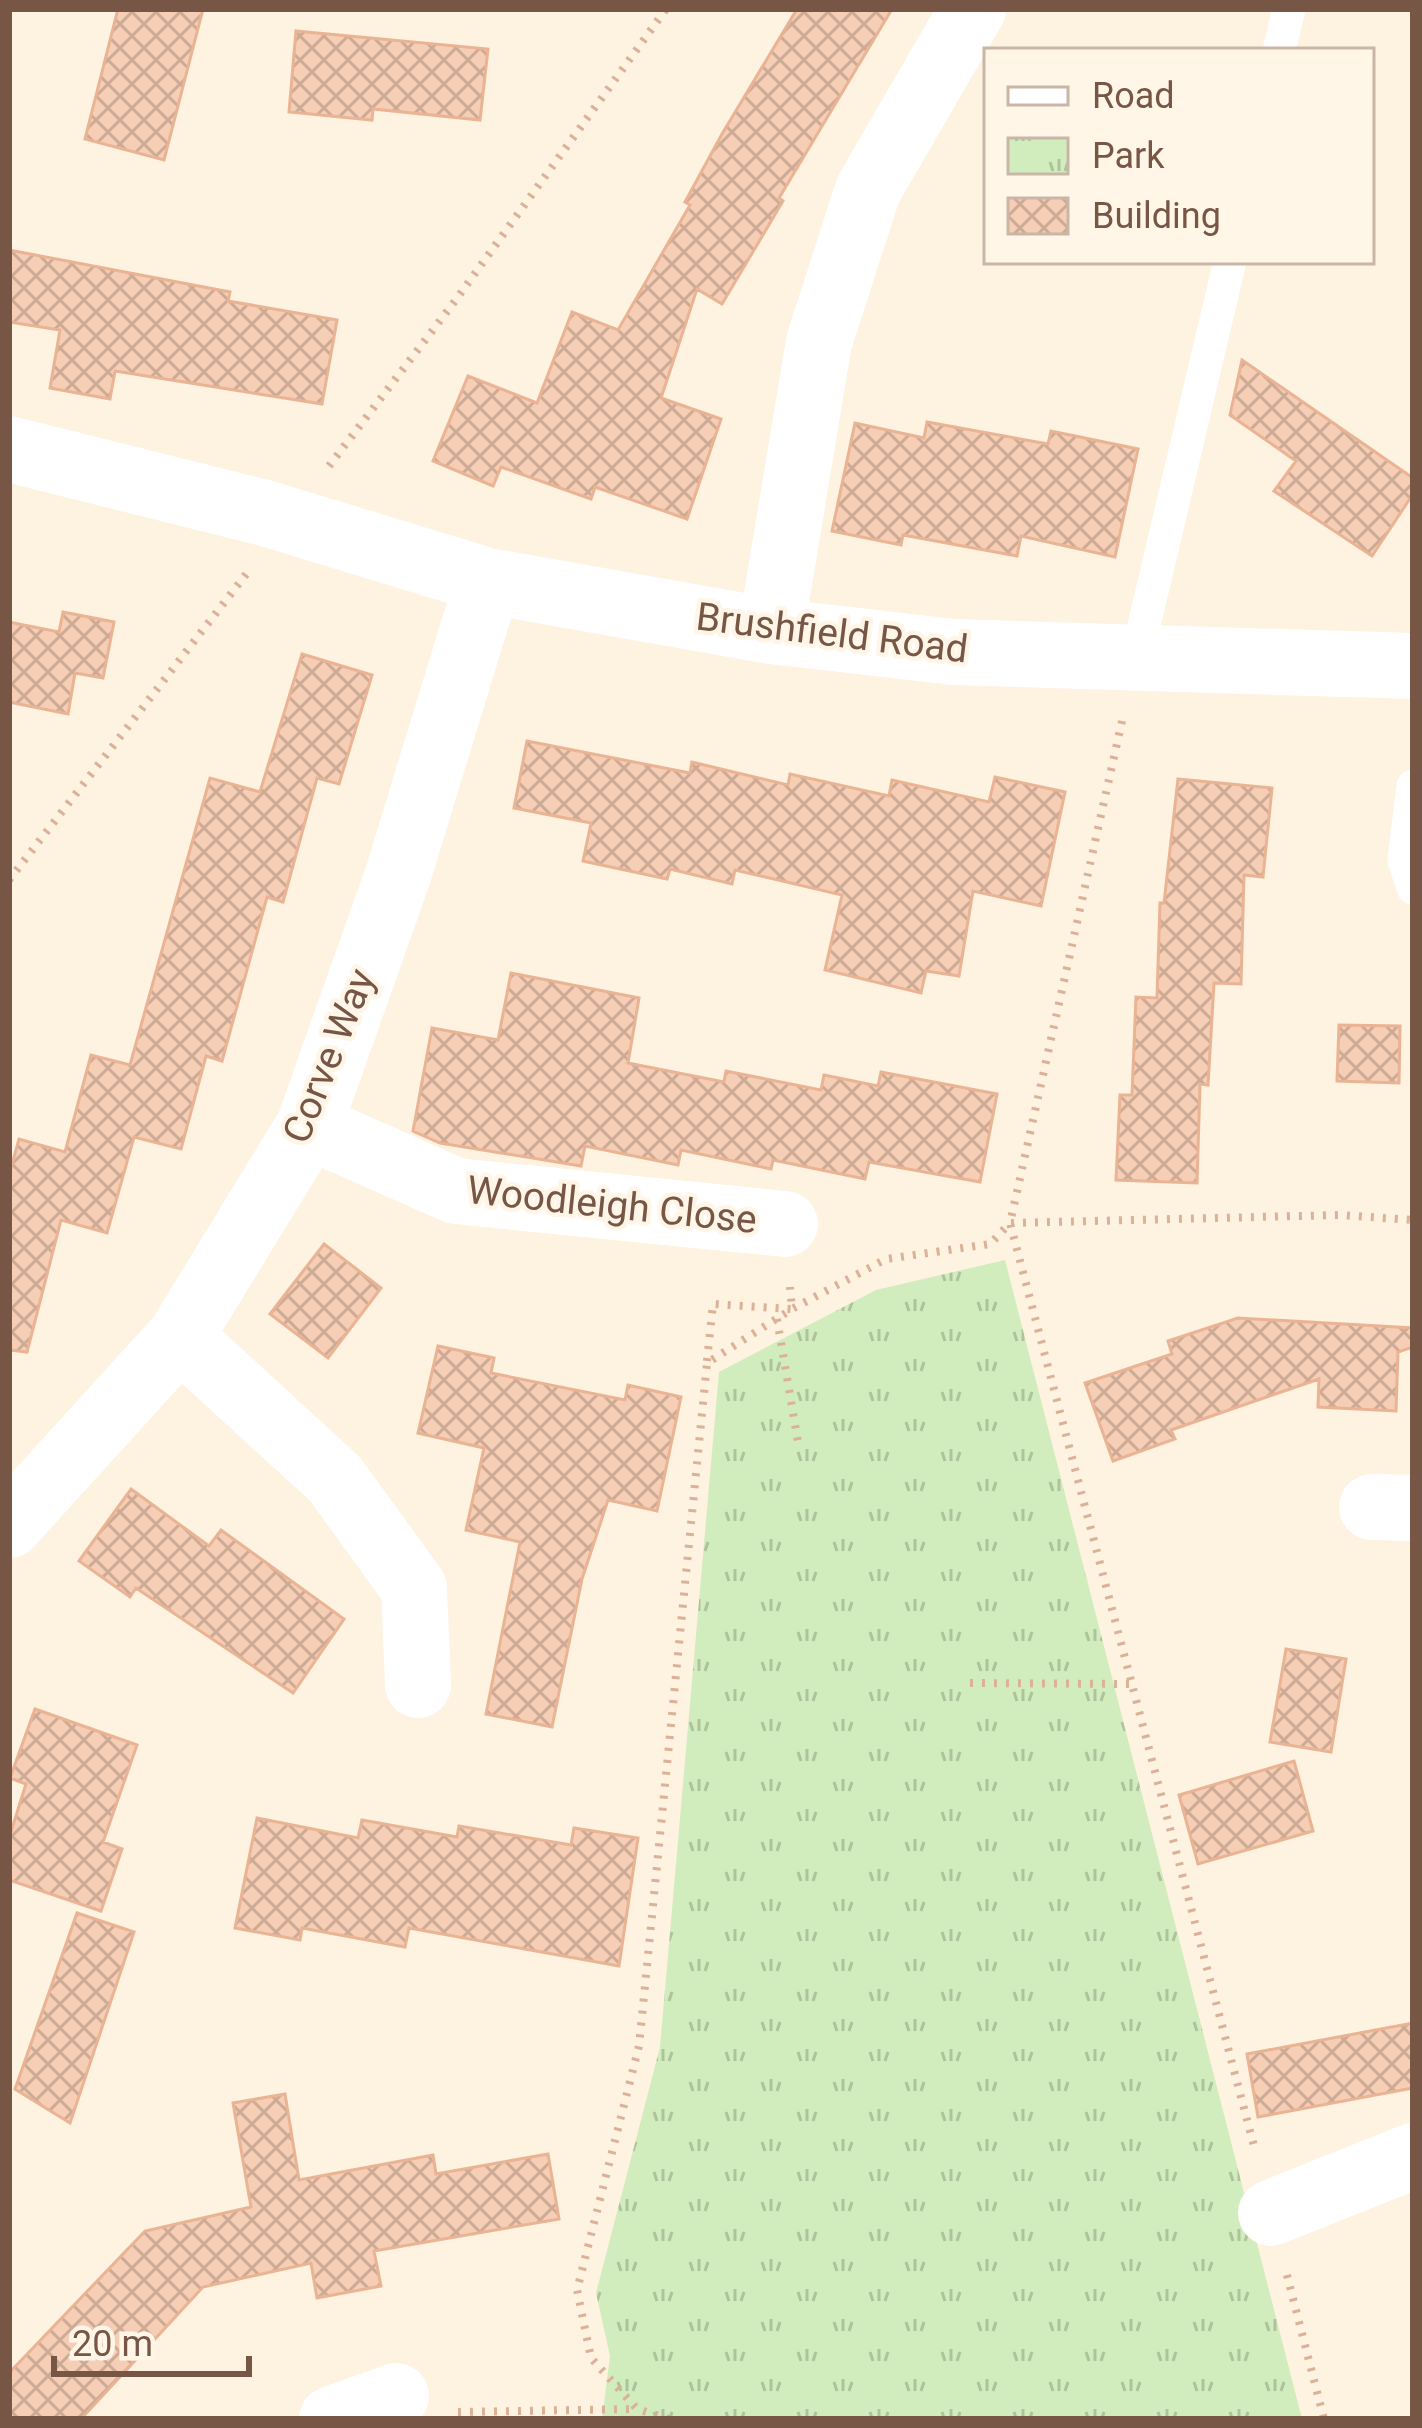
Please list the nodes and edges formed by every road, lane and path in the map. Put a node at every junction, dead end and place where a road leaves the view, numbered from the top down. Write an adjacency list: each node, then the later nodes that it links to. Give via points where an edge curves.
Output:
1 (666, 9): 7 (path, via 455,301)
2 (973, 9): 9 (street, via 868,190 819,342)
3 (1289, 9): 4 (lane)
4 (1280, 48)
5 (1229, 264): 10 (lane)
6 (9, 449): 7 (street, Brushfield Road)
7 (276, 517): 8 (street, Brushfield Road); 13 (path)
8 (488, 581): 9 (street, Brushfield Road); 15 (street, Corve Way, via 398,875)
9 (771, 631): 10 (street, Brushfield Road, via 954,652)
10 (1137, 655): 11 (street, Brushfield Road); 17 (path)
11 (1413, 666)
12 (1413, 786): 14 (lane, via 1404,860)
13 (9, 880)
14 (1413, 888)
15 (309, 1126): 18 (street, Woodleigh Close, via 456,1191); 21 (street, Corve Way)
16 (1413, 1220): 17 (path)
17 (1010, 1222): 19 (path, via 990,1244 886,1259); 26 (path)
18 (785, 1224)
19 (792, 1309): 20 (path); 22 (path, via 713,1304)
20 (777, 1318): 22 (path); 23 (path)
21 (180, 1337): 24 (street, Corve Way); 27 (street, via 335,1479 414,1588)
22 (707, 1363): 31 (path, via 639,2046 577,2290 591,2358)
23 (798, 1442)
24 (9, 1525)
25 (970, 1683): 26 (path)
26 (1131, 1684): 29 (path)
27 (418, 1685)
28 (1413, 2156): 29 (street)
29 (1271, 2213): 34 (path)
30 (396, 2396): 31 (path, via 435,2413); 32 (street)
31 (637, 2409): 33 (path)
32 (332, 2419)
33 (668, 2419)
34 (1324, 2419)

